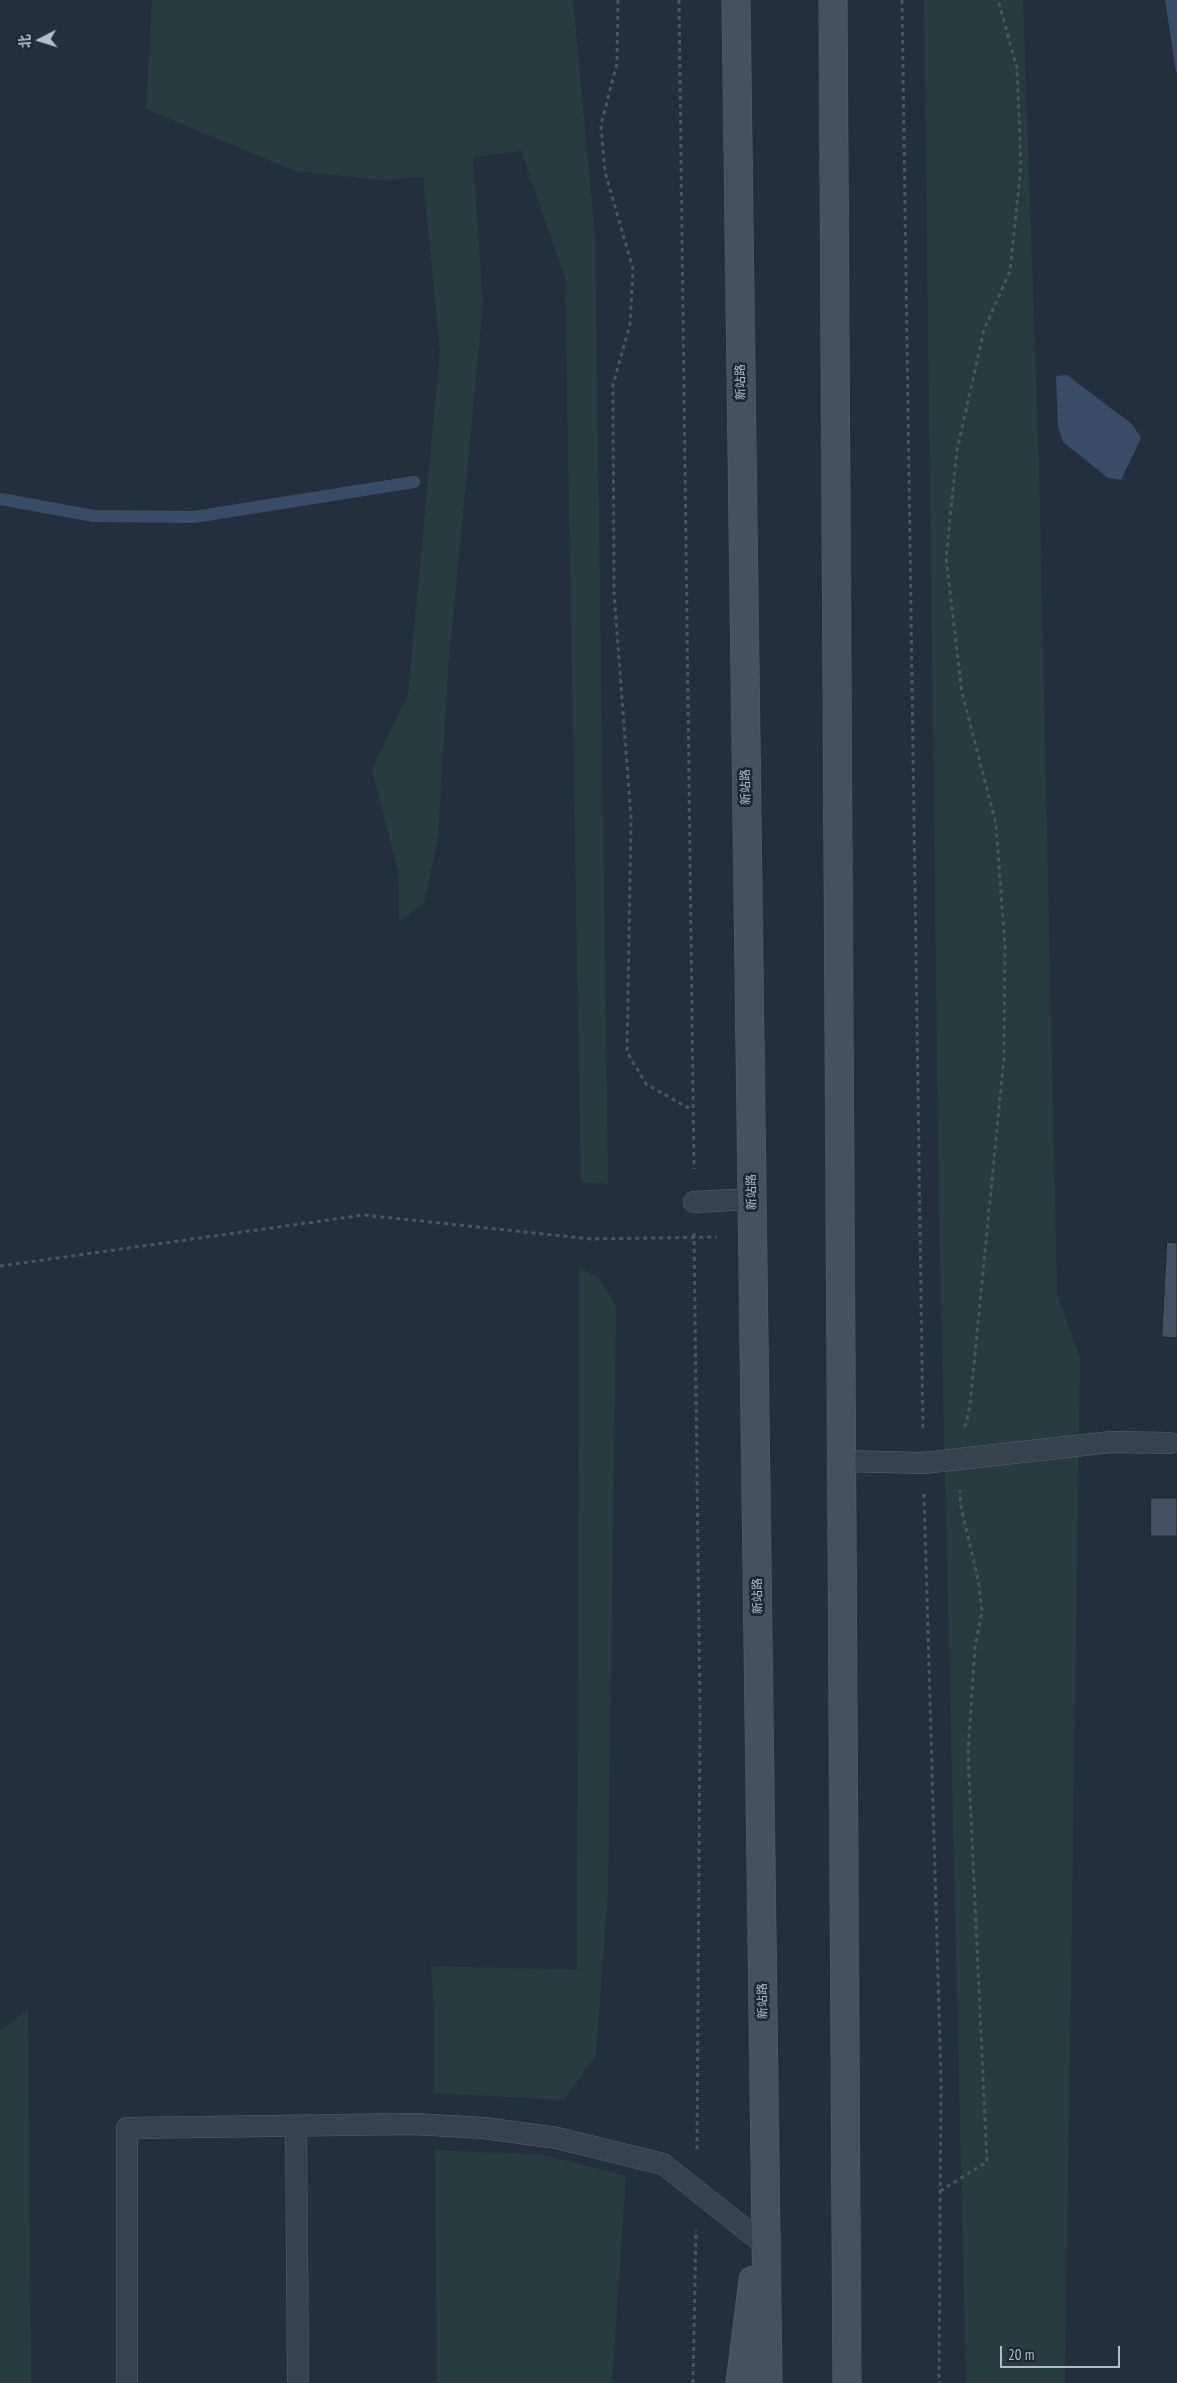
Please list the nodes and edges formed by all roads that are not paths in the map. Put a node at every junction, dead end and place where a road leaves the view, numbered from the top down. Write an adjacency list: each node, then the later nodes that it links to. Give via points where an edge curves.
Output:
1 (736, 0): 3 (street, 新站路)
2 (833, 0): 6 (street)
3 (752, 1199): 4 (lane); 9 (street, 新站路)
4 (694, 1202)
5 (1170, 1443): 6 (lane, via 1111,1442 924,1463)
6 (841, 1461): 8 (street)
7 (296, 2126): 10 (lane, via 413,2124 484,2128 557,2138 663,2164); 11 (lane, via 127,2128); 12 (lane)
8 (846, 2185): 15 (street); 16 (street)
9 (766, 2190): 10 (street); 14 (street, 新站路)
10 (759, 2240): 13 (street)
11 (127, 2383)
12 (298, 2383)
13 (740, 2383)
14 (768, 2383)
15 (847, 2383)
16 (866, 2383)

